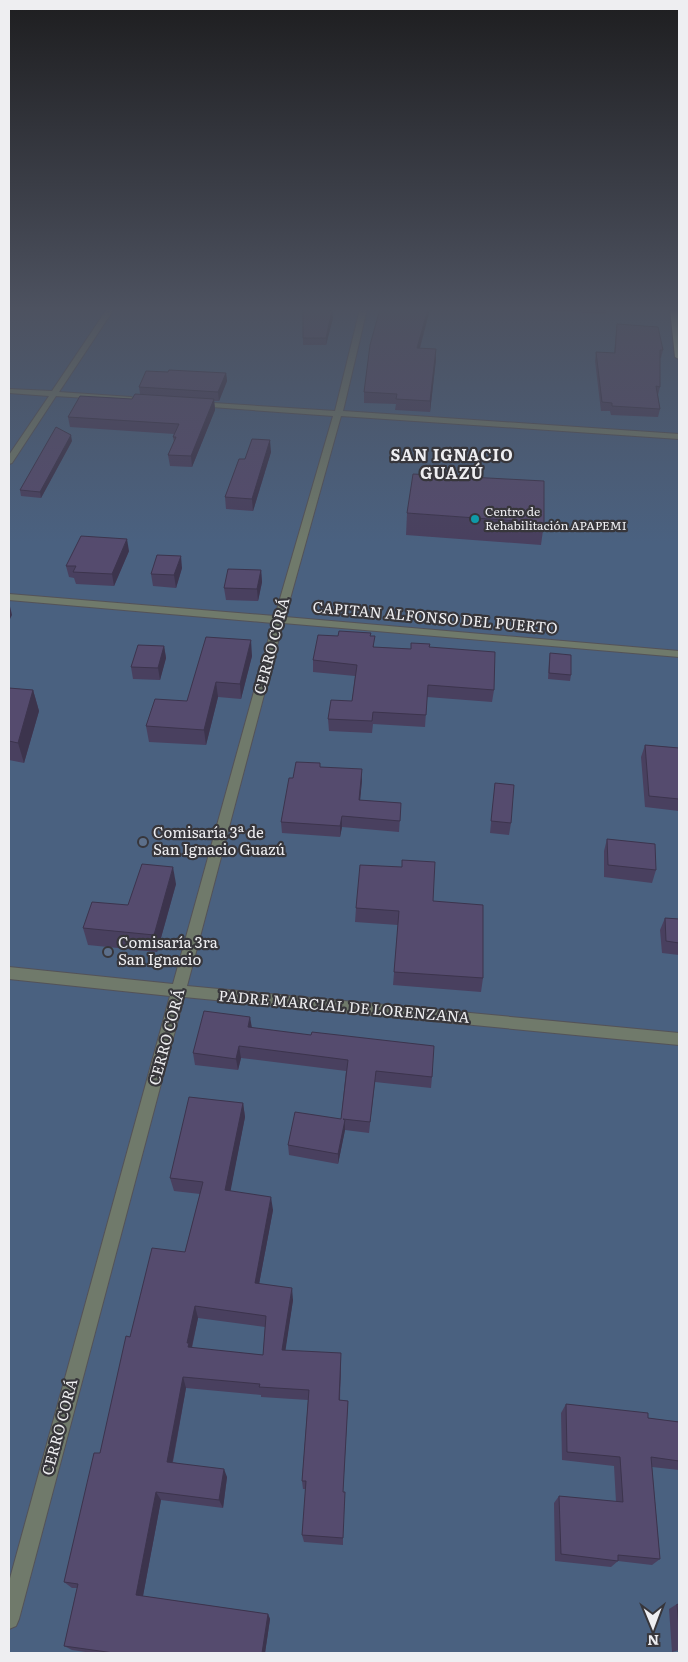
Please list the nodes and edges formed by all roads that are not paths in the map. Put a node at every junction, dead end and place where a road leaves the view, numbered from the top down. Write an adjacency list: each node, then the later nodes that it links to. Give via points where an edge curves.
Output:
1 (58, 387): 4 (street)
2 (345, 387): 7 (street, CERRO CORÁ)
3 (9, 391): 4 (street)
4 (53, 394): 5 (street); 9 (street)
5 (141, 400)
6 (190, 404): 7 (street)
7 (338, 414): 8 (street); 11 (street, CERRO CORÁ)
8 (679, 437)
9 (9, 461)
10 (9, 597): 11 (street, CAPITAN ALFONSO DEL PUERTO)
11 (279, 620): 12 (street, CAPITAN ALFONSO DEL PUERTO); 14 (street, CERRO CORÁ)
12 (679, 654)
13 (9, 972): 14 (street, PADRE MARCIAL DE LORENZANA)
14 (179, 992): 15 (street, PADRE MARCIAL DE LORENZANA); 16 (street, CERRO CORÁ)
15 (679, 1039)
16 (9, 1619)

